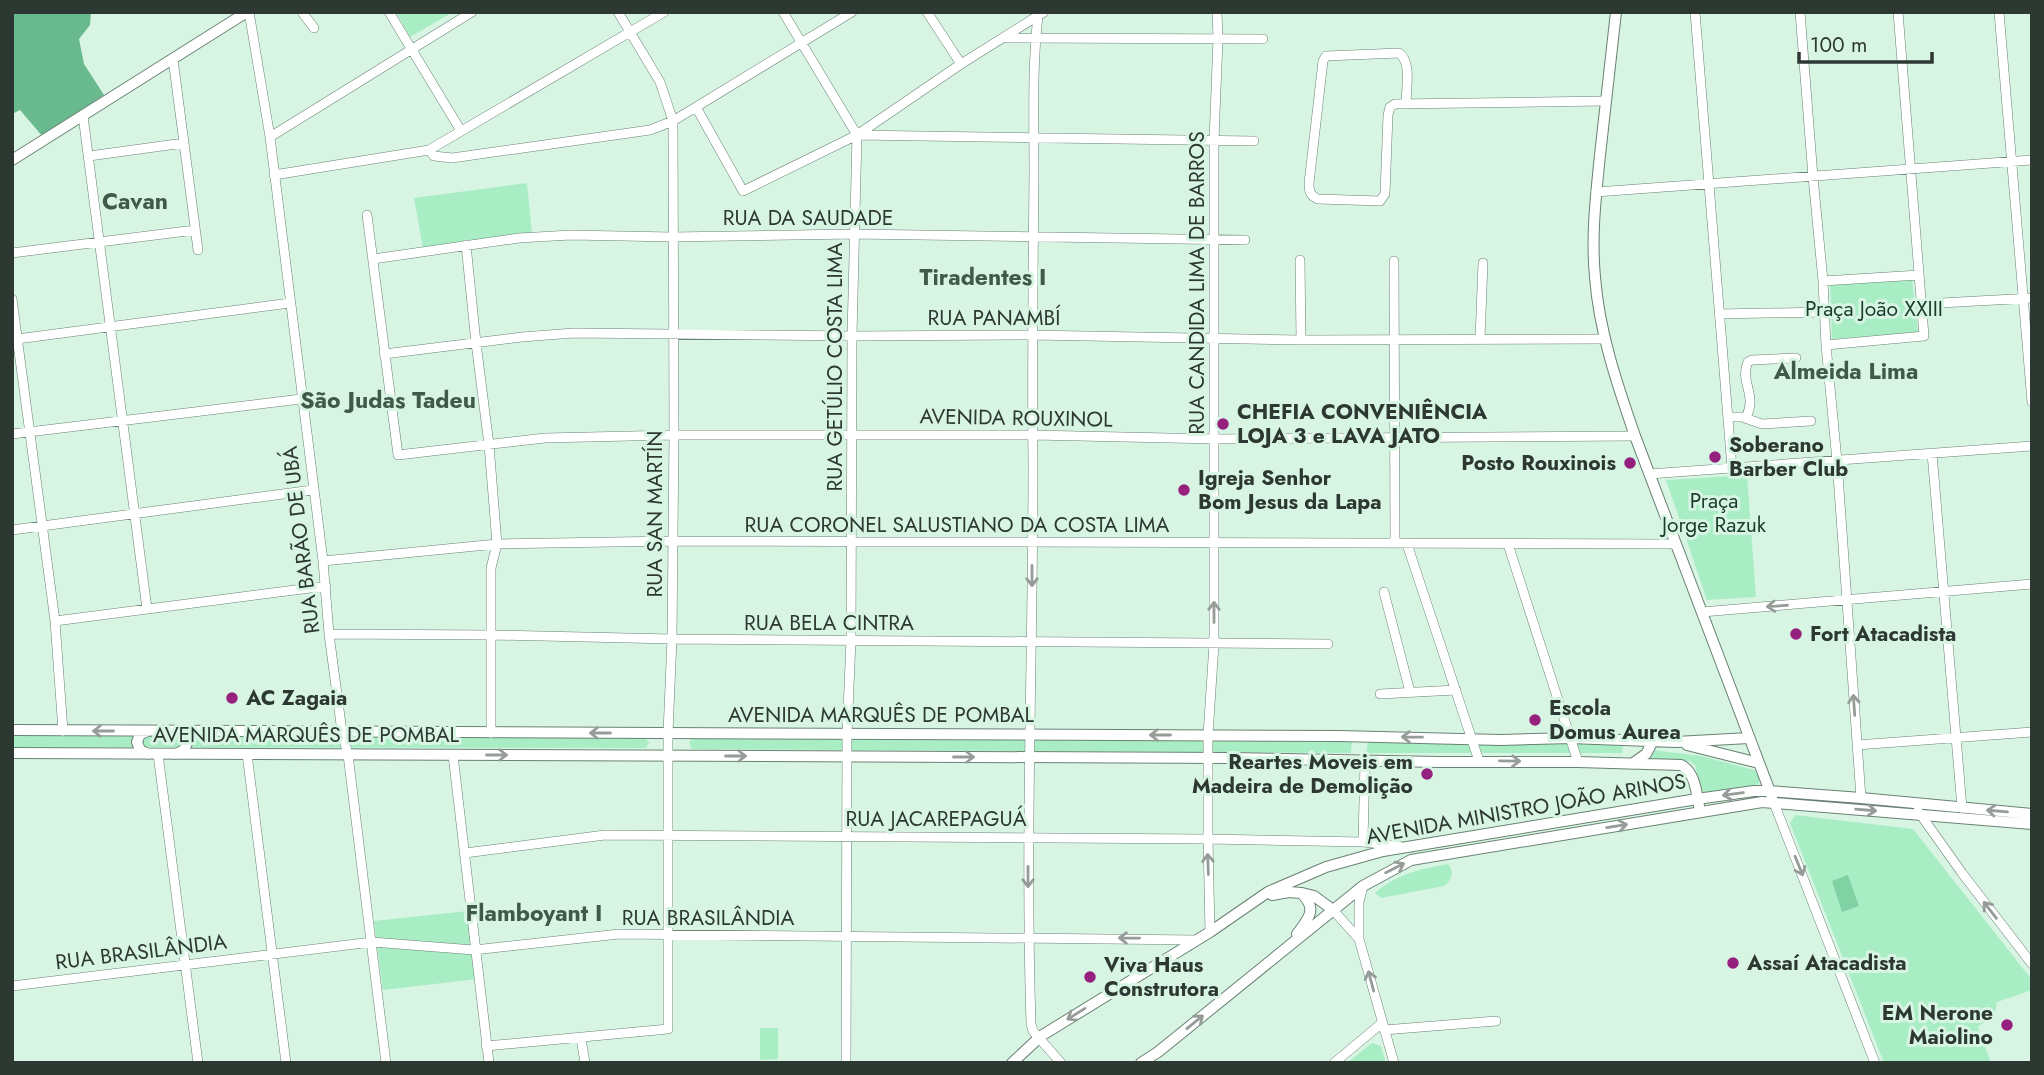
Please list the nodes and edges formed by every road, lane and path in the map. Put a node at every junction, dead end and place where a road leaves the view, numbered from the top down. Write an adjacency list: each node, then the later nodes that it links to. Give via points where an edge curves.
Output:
1 (248, 12): 25 (main road); 35 (street, RUA BARÃO DE UBÁ)
2 (302, 12): 17 (street)
3 (389, 12): 24 (street)
4 (472, 12): 24 (street)
5 (618, 12): 18 (street, RUA SAN MARTÍN)
6 (664, 12): 18 (street)
7 (783, 12): 23 (street)
8 (852, 12): 23 (street)
9 (927, 12): 26 (street)
10 (1217, 12): 21 (street, RUA CANDIDA LIMA DE BARROS)
11 (1618, 12): 27 (main road)
12 (1695, 12): 47 (street)
13 (1800, 12): 46 (street)
14 (1898, 12): 44 (street)
15 (2000, 12): 43 (street)
16 (1041, 14): 19 (street); 20 (street)
17 (314, 28)
18 (631, 32): 31 (street, RUA SAN MARTÍN, via 660,82); 32 (street)
19 (1004, 37): 20 (street); 26 (street)
20 (1035, 38): 21 (street); 34 (street)
21 (1218, 39): 22 (street); 36 (street, RUA CANDIDA LIMA DE BARROS)
22 (1263, 39)
23 (802, 43): 29 (street); 33 (street)
24 (412, 48): 32 (street); 35 (street)
25 (173, 59): 30 (main road); 38 (street)
26 (961, 64): 33 (street)
27 (1605, 101): 28 (street); 48 (main road)
28 (1406, 104): 28 (street, via 1390,107 1385,194 1380,201 1312,197 1308,183 1326,56 1399,53 1407,64)
29 (696, 107): 31 (street); 33 (street, via 743,191)
30 (83, 116): 40 (street); 41 (main road)
31 (673, 121): 39 (street, via 650,130 452,158 434,156); 53 (street, RUA SAN MARTÍN)
32 (461, 131): 39 (street)
33 (857, 135): 34 (street); 51 (street, RUA GETÚLIO COSTA LIMA)
34 (1034, 136): 36 (street); 52 (street)
35 (270, 137): 45 (street, RUA BARÃO DE UBÁ)
36 (1214, 140): 37 (street); 54 (street, RUA CANDIDA LIMA DE BARROS)
37 (1254, 141)
38 (184, 143): 40 (street); 50 (street)
39 (429, 150): 45 (street)
40 (89, 156): 56 (street)
41 (12, 160)
42 (2032, 160): 43 (street)
43 (2011, 162): 44 (street); 67 (street)
44 (1910, 169): 46 (street); 64 (street)
45 (274, 175): 68 (street, RUA BARÃO DE UBÁ)
46 (1813, 177): 47 (street); 65 (street)
47 (1708, 184): 48 (street); 71 (street)
48 (1596, 192): 81 (main road, via 1595,279)
49 (367, 215): 60 (street)
50 (195, 230): 56 (street); 58 (street)
51 (854, 234): 52 (street, RUA DA SAUDADE); 53 (street, RUA DA SAUDADE); 76 (street, RUA GETÚLIO COSTA LIMA)
52 (1033, 236): 54 (street, RUA DA SAUDADE); 75 (street)
53 (672, 237): 57 (street, RUA DA SAUDADE, via 545,236); 74 (street, RUA SAN MARTÍN)
54 (1215, 239): 55 (street, RUA DA SAUDADE); 77 (street, RUA CANDIDA LIMA DE BARROS)
55 (1245, 240)
56 (99, 242): 59 (street); 73 (street)
57 (466, 245): 60 (street, RUA DA SAUDADE); 83 (street)
58 (198, 250)
59 (12, 253)
60 (373, 259): 85 (street)
61 (1300, 260): 82 (street)
62 (1394, 261): 79 (street)
63 (1483, 263): 80 (street)
64 (1919, 275): 65 (street); 69 (street)
65 (1823, 281): 70 (street)
66 (12, 299): 72 (street)
67 (2028, 299): 69 (street); 88 (street)
68 (290, 303): 73 (street); 87 (street, RUA BARÃO DE UBÁ)
69 (1922, 304): 84 (street, via 1924,337)
70 (1824, 312): 71 (street); 84 (street)
71 (1719, 314): 89 (street)
72 (14, 322): 78 (street)
73 (110, 327): 78 (street); 91 (street)
74 (674, 334): 76 (street, RUA PANAMBÍ); 83 (street, RUA PANAMBÍ, via 574,333); 96 (street, RUA SAN MARTÍN)
75 (1033, 335): 76 (street, RUA PANAMBÍ); 77 (street, RUA PANAMBÍ); 97 (street)
76 (852, 336): 94 (street, RUA GETÚLIO COSTA LIMA)
77 (1213, 338): 82 (street, RUA PANAMBÍ); 100 (street, RUA CANDIDA LIMA DE BARROS)
78 (18, 339): 93 (street)
79 (1394, 339): 80 (street, RUA PANAMBÍ); 82 (street, RUA PANAMBÍ); 99 (street)
80 (1480, 339): 81 (street, RUA PANAMBÍ)
81 (1605, 339): 98 (main road)
82 (1301, 340)
83 (476, 343): 85 (street, RUA PANAMBÍ); 101 (street)
84 (1826, 345): 104 (street)
85 (384, 354): 101 (street, AVENIDA ROUXINOL, via 398,455)
86 (1796, 358): 90 (street, via 1748,362 1745,373 1751,405)
87 (301, 399): 91 (street); 107 (street, RUA BARÃO DE UBÁ)
88 (2032, 402)
89 (1728, 417): 90 (street); 105 (street)
90 (1746, 417): 92 (street, via 1762,424)
91 (122, 421): 93 (street); 108 (street)
92 (1811, 421)
93 (31, 432): 95 (street); 109 (street)
94 (851, 433): 96 (street, AVENIDA ROUXINOL); 97 (street, AVENIDA ROUXINOL); 112 (street, RUA GETÚLIO COSTA LIMA)
95 (12, 435)
96 (674, 435): 101 (street, AVENIDA ROUXINOL, via 544,438); 111 (street, RUA SAN MARTÍN)
97 (1032, 435): 100 (street, AVENIDA ROUXINOL); 113 (street)
98 (1635, 436): 99 (street, AVENIDA ROUXINOL); 106 (main road)
99 (1395, 437): 100 (street, AVENIDA ROUXINOL); 116 (street)
100 (1215, 439): 114 (street, RUA CANDIDA LIMA DE BARROS)
101 (489, 445): 115 (street)
102 (2032, 446): 103 (street)
103 (1932, 453): 104 (street); 124 (street)
104 (1837, 461): 105 (street); 125 (street)
105 (1732, 468): 106 (street)
106 (1649, 474): 119 (main road)
107 (313, 490): 108 (street); 120 (street, RUA BARÃO DE UBÁ)
108 (135, 514): 109 (street); 126 (street)
109 (43, 526): 110 (street); 128 (street)
110 (12, 530)
111 (673, 541): 112 (street, RUA CORONEL SALUSTIANO DA COSTA LIMA); 115 (street, RUA CORONEL SALUSTIANO DA COSTA LIMA); 131 (street, RUA SAN MARTÍN)
112 (852, 542): 113 (street, RUA CORONEL SALUSTIANO DA COSTA LIMA); 132 (street, RUA GETÚLIO COSTA LIMA)
113 (1033, 542): 114 (street, RUA CORONEL SALUSTIANO DA COSTA LIMA); 133 (street, one-way to 133)
114 (1214, 543): 116 (street, RUA CORONEL SALUSTIANO DA COSTA LIMA); 134 (street, RUA CANDIDA LIMA DE BARROS, one-way to 114)
115 (497, 544): 120 (street, RUA CORONEL SALUSTIANO DA COSTA LIMA); 130 (street, via 491,568)
116 (1395, 544): 117 (street, RUA CORONEL SALUSTIANO DA COSTA LIMA)
117 (1407, 544): 118 (street, RUA CORONEL SALUSTIANO DA COSTA LIMA); 136 (street)
118 (1508, 544): 119 (street, RUA CORONEL SALUSTIANO DA COSTA LIMA); 159 (street)
119 (1676, 544): 127 (main road)
120 (323, 561): 122 (street, RUA BARÃO DE UBÁ)
121 (2032, 584): 124 (street)
122 (326, 586): 126 (street); 129 (street, RUA BARÃO DE UBÁ)
123 (1384, 592): 137 (street)
124 (1945, 592): 125 (street); 158 (street)
125 (1845, 601): 127 (street, one-way to 127); 164 (street, one-way to 125)
126 (147, 609): 128 (street)
127 (1702, 612): 160 (main road)
128 (55, 621): 140 (street)
129 (329, 634): 130 (street, RUA BELA CINTRA); 143 (street, RUA BARÃO DE UBÁ)
130 (492, 635): 131 (street, RUA BELA CINTRA); 146 (street)
131 (672, 639): 132 (street, RUA BELA CINTRA); 148 (street, RUA SAN MARTÍN)
132 (851, 640): 133 (street, RUA BELA CINTRA); 151 (street, RUA GETÚLIO COSTA LIMA)
133 (1032, 642): 134 (street, RUA BELA CINTRA); 153 (street)
134 (1214, 644): 135 (street, RUA BELA CINTRA); 155 (street, RUA CANDIDA LIMA DE BARROS)
135 (1328, 644)
136 (1456, 691): 137 (street); 161 (street)
137 (1410, 692): 138 (street)
138 (1380, 694)
139 (12, 730): 140 (main road, AVENIDA MARQUÊS DE POMBAL)
140 (63, 731): 141 (main road, AVENIDA MARQUÊS DE POMBAL, one-way to 140)
141 (148, 731): 142 (main road, AVENIDA MARQUÊS DE POMBAL); 166 (main road, via 140,734 137,742 140,750)
142 (176, 731): 143 (main road, AVENIDA MARQUÊS DE POMBAL); 167 (main road, via 184,734 187,743)
143 (337, 732): 144 (main road, AVENIDA MARQUÊS DE POMBAL); 169 (main road); 170 (street, RUA BARÃO DE UBÁ)
144 (367, 732): 146 (main road, AVENIDA MARQUÊS DE POMBAL); 171 (main road)
145 (2032, 732): 158 (street)
146 (491, 733): 147 (main road, AVENIDA MARQUÊS DE POMBAL, one-way to 146)
147 (656, 733): 148 (main road, AVENIDA MARQUÊS DE POMBAL); 173 (main road)
148 (668, 733): 149 (main road, AVENIDA MARQUÊS DE POMBAL); 174 (street, RUA SAN MARTÍN)
149 (690, 733): 150 (main road, AVENIDA MARQUÊS DE POMBAL); 175 (main road)
150 (835, 734): 151 (main road, AVENIDA MARQUÊS DE POMBAL); 176 (main road)
151 (847, 734): 152 (main road, AVENIDA MARQUÊS DE POMBAL); 177 (street, RUA GETÚLIO COSTA LIMA)
152 (868, 734): 153 (main road, AVENIDA MARQUÊS DE POMBAL); 178 (main road)
153 (1023, 735): 154 (main road, AVENIDA MARQUÊS DE POMBAL); 179 (main road)
154 (1051, 735): 156 (main road, AVENIDA MARQUÊS DE POMBAL, one-way to 154); 180 (main road)
155 (1208, 735): 156 (main road, AVENIDA MARQUÊS DE POMBAL); 157 (main road, AVENIDA MARQUÊS DE POMBAL); 182 (street, RUA CANDIDA LIMA DE BARROS)
156 (1196, 736): 181 (main road)
157 (1231, 736): 161 (main road, AVENIDA MARQUÊS DE POMBAL, one-way to 157); 183 (main road)
158 (1956, 737): 164 (street); 194 (street)
159 (1570, 738): 161 (main road, AVENIDA MARQUÊS DE POMBAL); 162 (main road, AVENIDA MARQUÊS DE POMBAL); 186 (street)
160 (1749, 738): 163 (main road, AVENIDA MARQUÊS DE POMBAL); 187 (main road)
161 (1471, 739): 185 (street)
162 (1653, 741): 163 (main road, AVENIDA MARQUÊS DE POMBAL); 188 (main road, via 1646,754)
163 (1676, 742): 187 (main road)
164 (1857, 745): 190 (street)
165 (12, 753): 166 (main road, AVENIDA MARQUÊS DE POMBAL)
166 (153, 754): 167 (main road, AVENIDA MARQUÊS DE POMBAL); 221 (street)
167 (176, 754): 168 (main road, AVENIDA MARQUÊS DE POMBAL)
168 (247, 754): 169 (main road, AVENIDA MARQUÊS DE POMBAL); 219 (street)
169 (333, 755): 170 (main road, AVENIDA MARQUÊS DE POMBAL)
170 (348, 755): 171 (main road, AVENIDA MARQUÊS DE POMBAL); 216 (street, RUA BARÃO DE UBÁ)
171 (368, 755): 172 (main road, AVENIDA MARQUÊS DE POMBAL)
172 (453, 755): 173 (main road, AVENIDA MARQUÊS DE POMBAL, one-way to 173); 205 (street)
173 (656, 756): 174 (main road, AVENIDA MARQUÊS DE POMBAL)
174 (668, 756): 175 (main road, AVENIDA MARQUÊS DE POMBAL); 199 (street, RUA SAN MARTÍN)
175 (688, 756): 176 (main road, AVENIDA MARQUÊS DE POMBAL, one-way to 176)
176 (834, 757): 177 (main road, AVENIDA MARQUÊS DE POMBAL)
177 (847, 757): 178 (main road, AVENIDA MARQUÊS DE POMBAL); 200 (street, RUA GETÚLIO COSTA LIMA)
178 (870, 757): 179 (main road, AVENIDA MARQUÊS DE POMBAL, one-way to 179)
179 (1023, 757): 180 (main road, AVENIDA MARQUÊS DE POMBAL); 201 (street)
180 (1052, 758): 181 (main road, AVENIDA MARQUÊS DE POMBAL)
181 (1195, 758): 182 (main road, AVENIDA MARQUÊS DE POMBAL)
182 (1208, 758): 183 (main road, AVENIDA MARQUÊS DE POMBAL); 202 (street, RUA CANDIDA LIMA DE BARROS)
183 (1231, 758): 184 (main road, AVENIDA MARQUÊS DE POMBAL)
184 (1365, 761): 185 (main road, AVENIDA MARQUÊS DE POMBAL); 203 (street)
185 (1479, 761): 186 (main road, AVENIDA MARQUÊS DE POMBAL, one-way to 186)
186 (1578, 762): 188 (main road, AVENIDA MARQUÊS DE POMBAL)
187 (1759, 763): 189 (main road)
188 (1632, 764): 191 (main road, AVENIDA MARQUÊS DE POMBAL, via 1689,769)
189 (1769, 791): 190 (main road, AVENIDA MINISTRO JOÃO ARINOS); 191 (main road, AVENIDA MINISTRO JOÃO ARINOS, one-way to 191); 193 (main road)
190 (1860, 798): 192 (main road, AVENIDA MINISTRO JOÃO ARINOS)
191 (1697, 799): 195 (main road, AVENIDA MARQUÊS DE POMBAL); 204 (main road, AVENIDA MINISTRO JOÃO ARINOS)
192 (1912, 802): 194 (main road, AVENIDA MINISTRO JOÃO ARINOS); 197 (street)
193 (1774, 803): 195 (main road, AVENIDA MINISTRO JOÃO ARINOS); 197 (main road, AVENIDA MINISTRO JOÃO ARINOS, one-way to 197); 239 (street, one-way to 239)
194 (1962, 808): 196 (main road, AVENIDA MINISTRO JOÃO ARINOS, one-way to 194)
195 (1700, 812): 206 (main road, AVENIDA MINISTRO JOÃO ARINOS, one-way to 195, via 1411,860)
196 (2032, 814)
197 (1921, 815): 198 (main road, AVENIDA MINISTRO JOÃO ARINOS); 220 (street, one-way to 197)
198 (2032, 824)
199 (668, 835): 200 (street, RUA JACAREPAGUÁ); 205 (street, RUA JACAREPAGUÁ, via 605,835); 211 (street, RUA SAN MARTÍN)
200 (846, 836): 201 (street, RUA JACAREPAGUÁ); 212 (street, RUA GETÚLIO COSTA LIMA)
201 (1028, 838): 202 (street, RUA JACAREPAGUÁ); 213 (street, one-way to 213)
202 (1208, 839): 203 (street, RUA JACAREPAGUÁ); 210 (street, RUA CANDIDA LIMA DE BARROS, one-way to 202)
203 (1363, 842): 204 (street, RUA JACAREPAGUÁ)
204 (1408, 846): 208 (main road, AVENIDA MINISTRO JOÃO ARINOS, via 1326,867 1268,892)
205 (465, 853): 218 (street)
206 (1363, 886): 209 (main road, AVENIDA MINISTRO JOÃO ARINOS); 214 (street)
207 (1301, 893): 208 (main road, via 1269,895); 209 (main road); 217 (main road, via 1311,913)
208 (1244, 908): 210 (main road, AVENIDA MINISTRO JOÃO ARINOS)
209 (1333, 910): 214 (street); 217 (main road, AVENIDA MINISTRO JOÃO ARINOS)
210 (1210, 932): 215 (main road, AVENIDA MINISTRO JOÃO ARINOS)
211 (667, 934): 212 (street, RUA BRASILÂNDIA); 218 (street, RUA BRASILÂNDIA, via 619,934); 225 (street, RUA SAN MARTÍN, via 668,1029)
212 (846, 935): 213 (street, RUA BRASILÂNDIA); 233 (street, RUA GETÚLIO COSTA LIMA)
213 (1028, 937): 215 (street, RUA BRASILÂNDIA, one-way to 213); 226 (street, via 1031,1024)
214 (1359, 939): 224 (street, one-way to 214)
215 (1197, 940): 226 (main road, AVENIDA MINISTRO JOÃO ARINOS, one-way to 226)
216 (372, 942): 218 (street, RUA BRASILÂNDIA); 219 (street, RUA BRASILÂNDIA); 230 (street, RUA BARÃO DE UBÁ)
217 (1287, 947): 236 (main road, AVENIDA MINISTRO JOÃO ARINOS, one-way to 217)
218 (474, 950): 227 (street)
219 (272, 953): 221 (street, RUA BRASILÂNDIA); 229 (street)
220 (2031, 963)
221 (185, 965): 222 (street, RUA BRASILÂNDIA); 228 (street)
222 (12, 986)
223 (1496, 1021): 224 (street)
224 (1383, 1027): 237 (street); 238 (street)
225 (581, 1038): 227 (street); 232 (street)
226 (1039, 1038): 234 (main road, AVENIDA MINISTRO JOÃO ARINOS); 235 (street)
227 (486, 1046): 231 (street)
228 (198, 1063)
229 (286, 1063)
230 (386, 1063)
231 (489, 1063)
232 (585, 1063)
233 (846, 1063)
234 (1012, 1063)
235 (1061, 1063)
236 (1141, 1063)
237 (1334, 1063)
238 (1394, 1063)
239 (1875, 1063)

